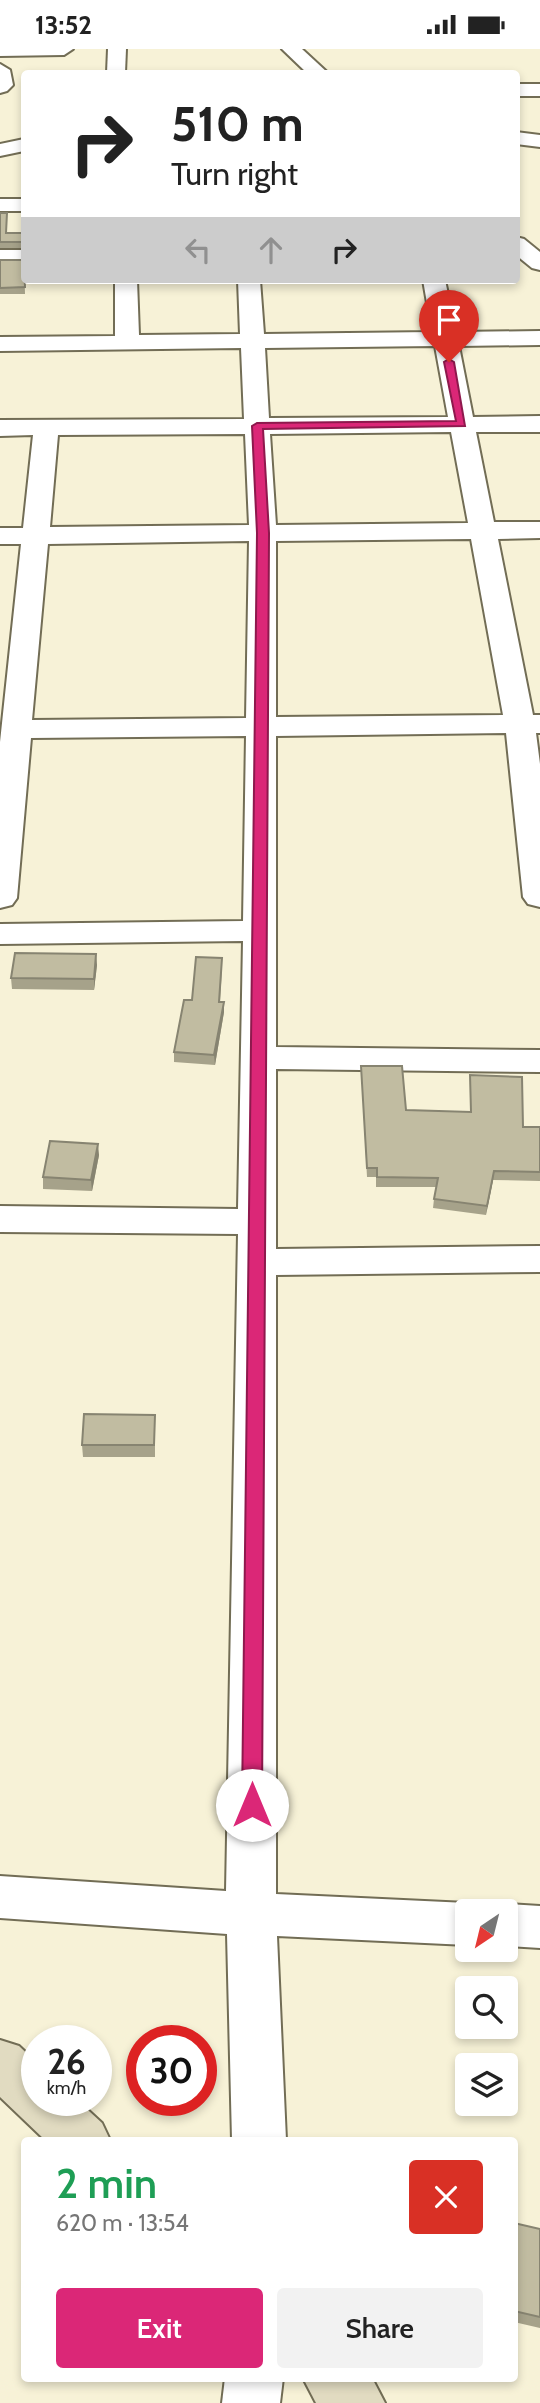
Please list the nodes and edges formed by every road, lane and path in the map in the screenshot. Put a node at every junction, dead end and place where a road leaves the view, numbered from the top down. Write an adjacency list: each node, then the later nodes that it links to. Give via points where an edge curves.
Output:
1 (64, 49): 4 (street)
2 (117, 49): 6 (street)
3 (291, 49): 7 (street)
4 (0, 50)
5 (0, 70): 8 (street)
6 (116, 70)
7 (315, 70)
8 (0, 87)
9 (520, 90): 10 (street)
10 (540, 90)
11 (520, 138): 12 (street)
12 (540, 141)
13 (21, 146): 14 (street)
14 (0, 150)
15 (0, 205): 16 (street)
16 (21, 205)
17 (520, 247): 20 (street)
18 (0, 257): 19 (street)
19 (21, 257)
20 (539, 261)
21 (126, 284): 27 (street)
22 (249, 284): 26 (street)
23 (435, 284): 24 (street)
24 (445, 338): 25 (street); 26 (street); 29 (street)
25 (540, 338)
26 (252, 340): 27 (street); 31 (street)
27 (127, 342): 28 (street)
28 (0, 344)
29 (461, 424): 30 (street); 31 (street); 35 (street)
30 (540, 424)
31 (257, 426): 32 (street); 36 (street)
32 (46, 427): 33 (street); 38 (street)
33 (0, 428)
34 (540, 530): 35 (street)
35 (482, 531): 36 (street); 40 (street)
36 (263, 533): 38 (street); 41 (street)
37 (0, 536): 38 (street)
38 (35, 536): 39 (street)
39 (11, 662): 42 (street)
40 (530, 724): 41 (street); 44 (street)
41 (261, 727): 42 (street); 46 (street)
42 (16, 729): 43 (street)
43 (5, 797): 45 (street)
44 (540, 897)
45 (0, 898)
46 (260, 931): 47 (street); 48 (street)
47 (0, 934)
48 (259, 1058): 49 (street); 51 (street)
49 (540, 1062)
50 (0, 1219): 51 (street)
51 (257, 1222): 53 (street)
52 (540, 1258): 53 (street)
53 (257, 1262): 55 (street)
54 (0, 1897): 55 (street)
55 (251, 1914): 56 (street); 63 (street)
56 (455, 1923)
57 (518, 1926): 58 (street)
58 (540, 1927)
59 (0, 2063): 60 (street)
60 (21, 2083)
61 (57, 2116): 62 (street)
62 (80, 2137)
63 (259, 2137)
64 (254, 2382): 66 (street)
65 (336, 2382): 67 (street)
66 (251, 2403)
67 (356, 2403)

